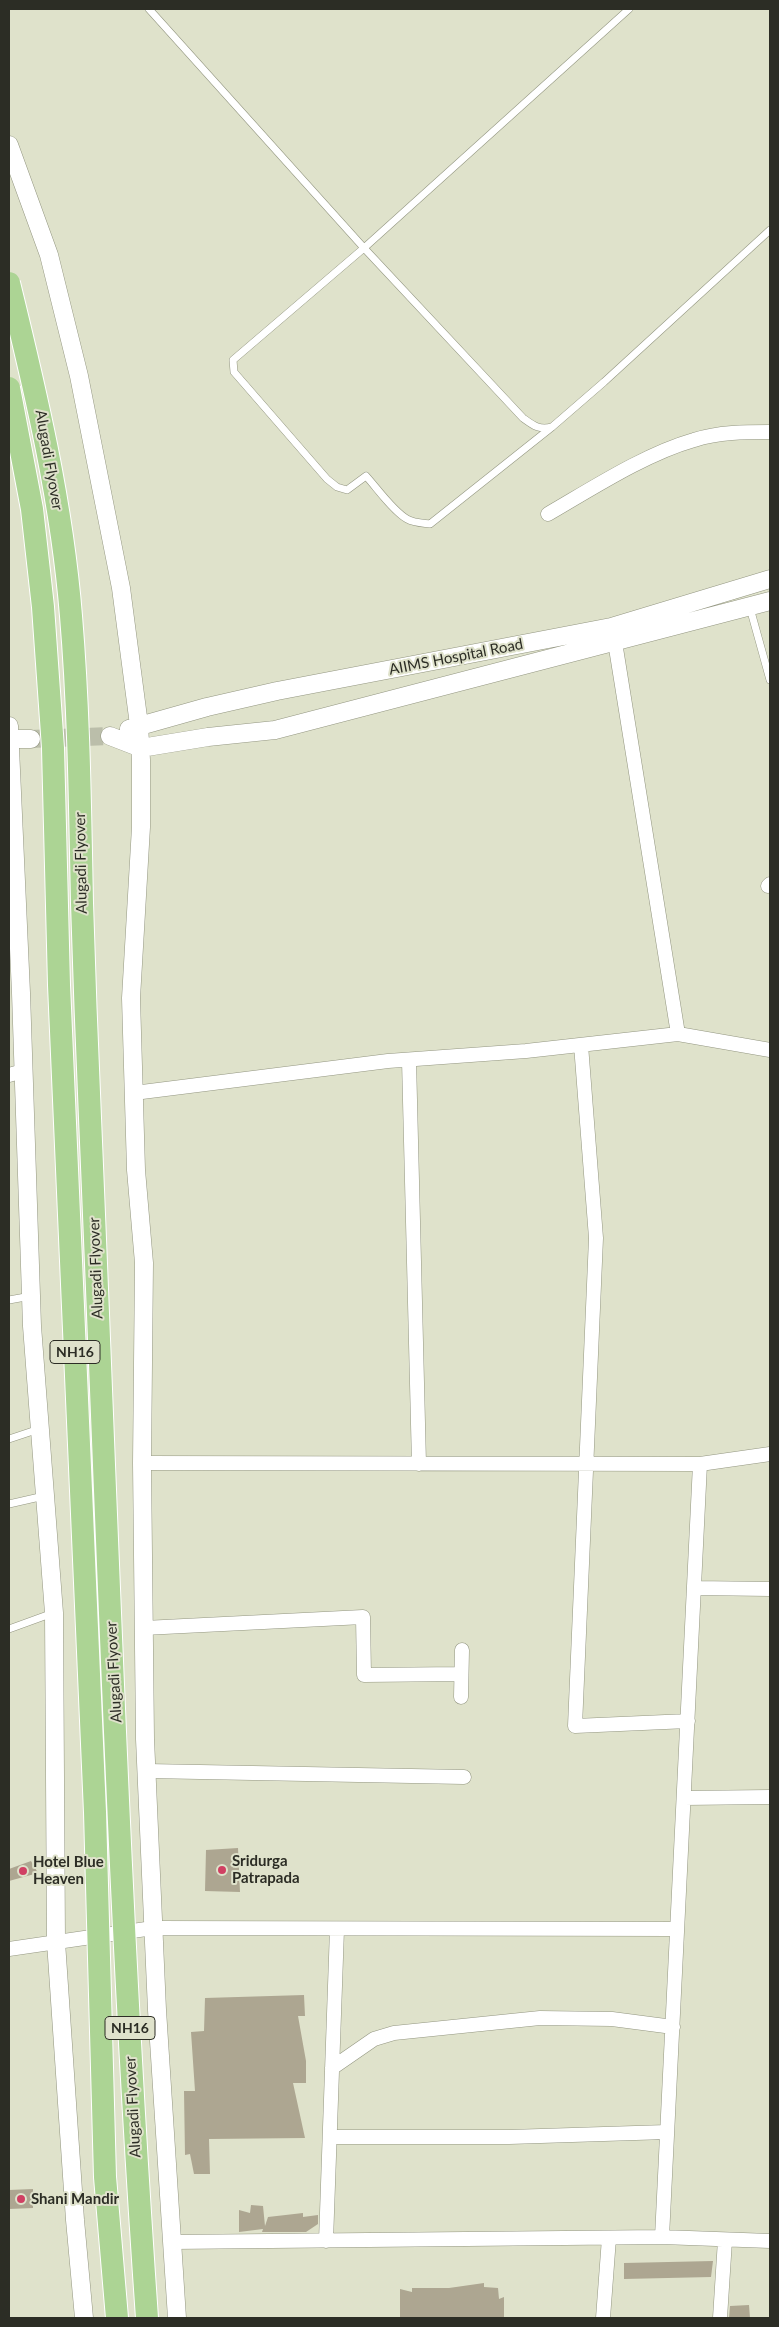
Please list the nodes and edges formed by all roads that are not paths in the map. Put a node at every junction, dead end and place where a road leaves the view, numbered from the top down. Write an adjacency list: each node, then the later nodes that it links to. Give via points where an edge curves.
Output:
1 (149, 9): 5 (lane)
2 (629, 9): 5 (lane)
3 (9, 144): 17 (street, via 49,255 79,376 121,588)
4 (770, 230): 8 (lane)
5 (364, 248): 8 (lane, via 524,418 534,427); 8 (lane, via 233,360 234,372 327,479 347,490 366,476 406,518 430,524)
6 (9, 283): 70 (highway, Alugadi Flyover / NH16, bridge, via 38,403 58,508 71,614 119,1797 136,2170)
7 (9, 388): 69 (highway, Alugadi Flyover / NH16, bridge, via 32,509 53,748 59,985 96,1812 105,2177)
8 (552, 427)
9 (770, 432): 10 (street, via 735,432 676,446)
10 (548, 514)
11 (770, 579): 12 (street, AIIMS Hospital Road)
12 (749, 585): 13 (street); 17 (street, AIIMS Hospital Road, via 611,626 277,691)
13 (758, 604): 14 (street, AIIMS Hospital Road); 15 (lane)
14 (615, 642): 20 (street, AIIMS Hospital Road, via 275,730); 23 (street)
15 (770, 680)
16 (9, 726): 18 (street)
17 (139, 726): 20 (street); 20 (street, AIIMS Hospital Road, via 110,736)
18 (9, 739): 19 (street); 21 (street)
19 (31, 739)
20 (141, 748): 28 (street, via 141,827 131,998)
21 (11, 819): 22 (street)
22 (12, 873): 27 (street)
23 (678, 1034): 24 (street); 25 (street)
24 (581, 1045): 26 (street); 36 (street, via 596,1238)
25 (770, 1050)
26 (409, 1060): 28 (street); 35 (street)
27 (16, 1073): 29 (street)
28 (134, 1093): 34 (street, via 136,1170 144,1263)
29 (31, 1296): 30 (lane); 31 (street)
30 (9, 1300)
31 (40, 1429): 32 (lane); 38 (street)
32 (9, 1439)
33 (770, 1454): 37 (street)
34 (142, 1463): 35 (street); 43 (street)
35 (419, 1464): 36 (street)
36 (586, 1464): 37 (street); 48 (street, via 575,1726)
37 (700, 1464): 40 (street)
38 (44, 1496): 39 (lane); 42 (street)
39 (9, 1504)
40 (694, 1588): 41 (street); 48 (street)
41 (770, 1589)
42 (54, 1613): 44 (lane); 56 (street)
43 (144, 1628): 46 (street, via 363,1617 364,1675); 49 (street)
44 (9, 1629)
45 (462, 1650): 46 (street)
46 (461, 1674): 47 (street)
47 (460, 1697)
48 (688, 1721): 52 (street)
49 (147, 1771): 50 (street); 53 (street)
50 (464, 1777)
51 (770, 1797): 52 (street)
52 (684, 1798): 55 (street)
53 (153, 1928): 54 (street); 56 (street); 67 (street)
54 (338, 1929): 55 (street); 59 (street)
55 (677, 1929): 58 (street)
56 (56, 1942): 57 (street); 68 (street)
57 (9, 1949)
58 (673, 2027): 59 (street, via 612,2019 540,2018 394,2032 374,2039); 60 (street)
59 (332, 2068): 61 (street)
60 (667, 2132): 61 (street, via 509,2138); 62 (street)
61 (330, 2138): 65 (street)
62 (662, 2237): 63 (street); 64 (street)
63 (609, 2238): 65 (street); 72 (street)
64 (725, 2240): 66 (street); 73 (street)
65 (326, 2241): 67 (street)
66 (770, 2241)
67 (172, 2242): 71 (street)
68 (84, 2318)
69 (117, 2318)
70 (147, 2318)
71 (177, 2318)
72 (603, 2318)
73 (720, 2318)

